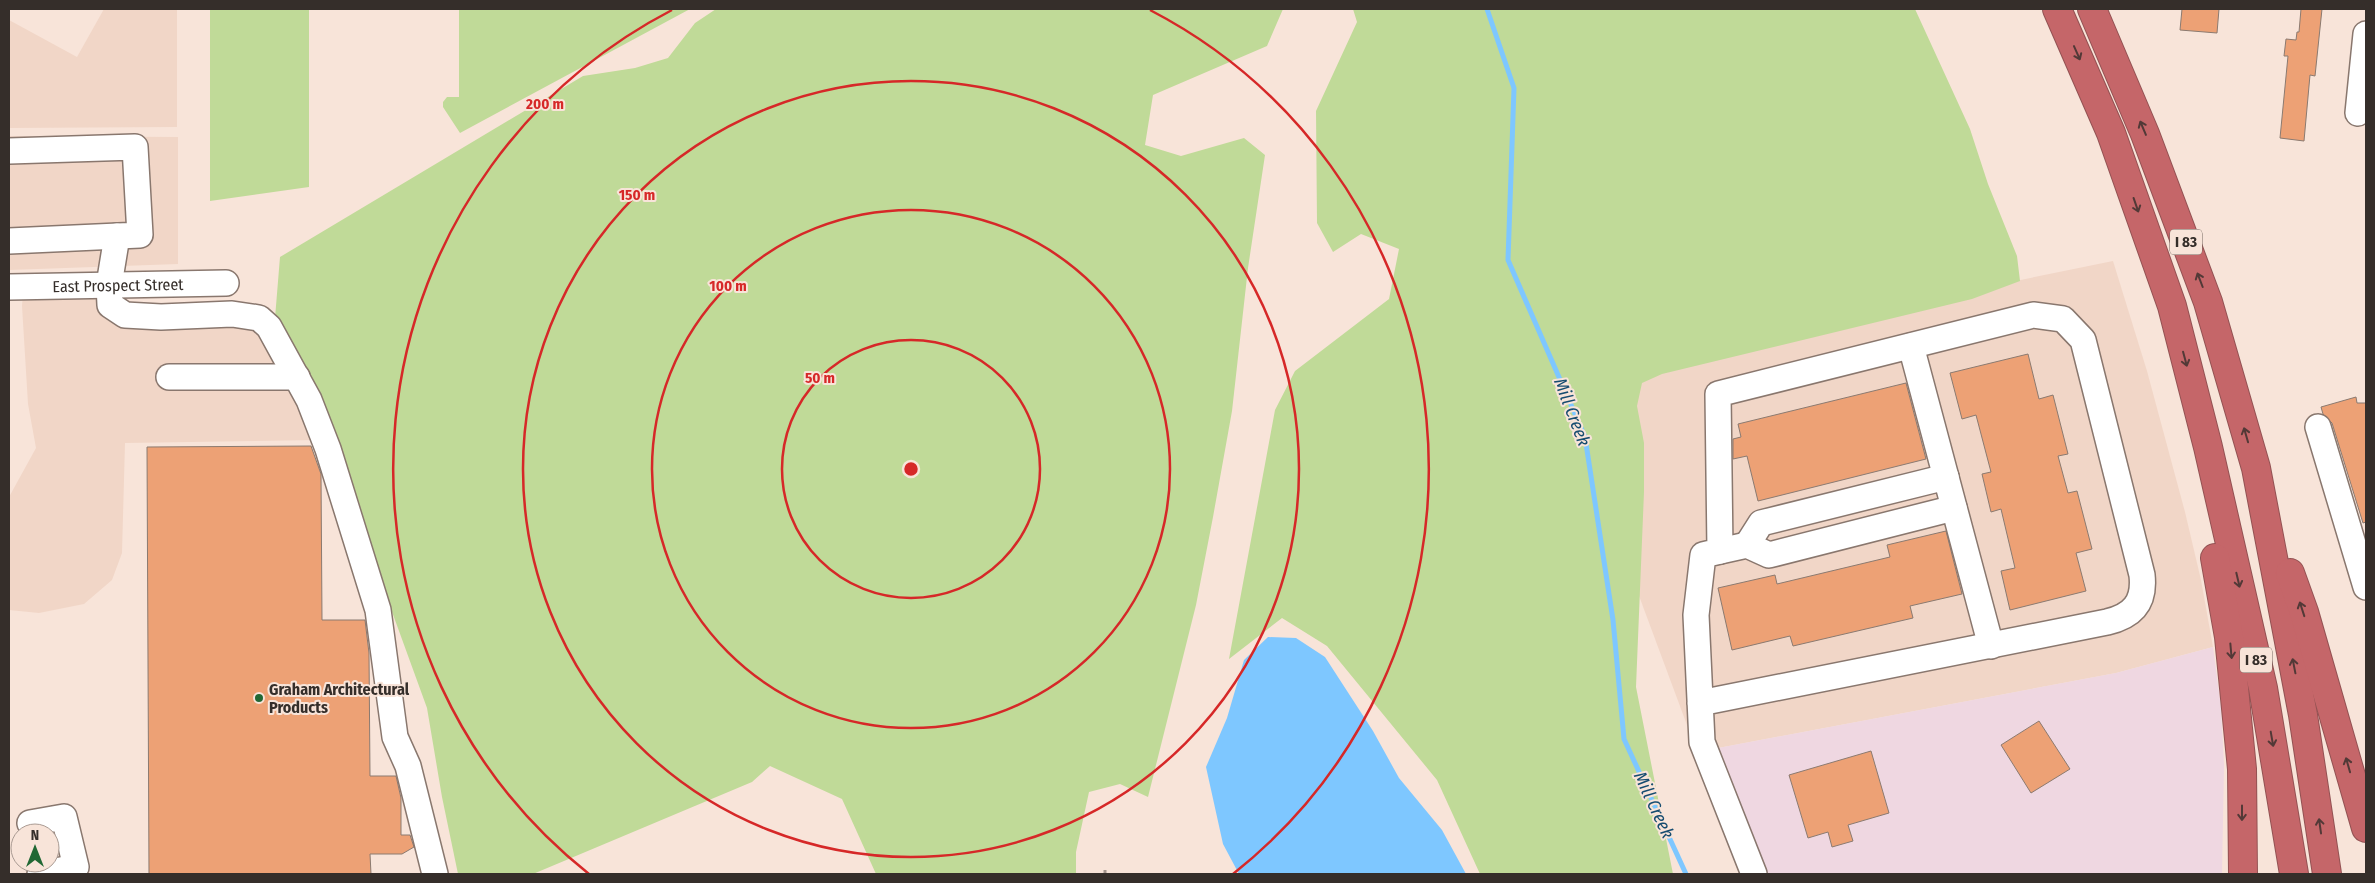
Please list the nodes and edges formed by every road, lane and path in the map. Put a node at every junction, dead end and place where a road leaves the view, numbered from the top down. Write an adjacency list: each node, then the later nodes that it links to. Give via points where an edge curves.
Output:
1 (2057, 9): 15 (highway, I 83, one-way to 15, via 2111,133 2165,288)
2 (2092, 9): 17 (highway, I 83, one-way to 2, via 2208,302 2146,134)
3 (2366, 34): 4 (street)
4 (2358, 113)
5 (9, 151): 6 (street, via 135,147 140,235)
6 (117, 236): 7 (street); 9 (street)
7 (9, 241)
8 (226, 283): 9 (street, East Prospect Street)
9 (109, 285): 10 (street, East Prospect Street); 13 (street, via 110,305 125,315 232,314 259,318 269,327)
10 (9, 287)
11 (1911, 346): 16 (street); 20 (street, via 1718,394); 22 (street, via 2033,315 2063,319 2083,340 2142,575 2142,595 2130,612 2120,619)
12 (168, 377): 13 (street)
13 (297, 377): 28 (street, via 328,449 378,610 395,737 408,766)
14 (2318, 427): 21 (street)
15 (2208, 447): 31 (highway, one-way to 31, via 2206,506 2230,638 2242,769); 32 (highway, I 83, one-way to 32, via 2263,688)
16 (1946, 477): 18 (street); 19 (street, via 1761,524)
17 (2259, 482): 25 (highway, one-way to 17, via 2304,612); 33 (highway, I 83, one-way to 17, via 2303,715)
18 (1954, 508): 19 (street, via 1769,555); 22 (street)
19 (1747, 545): 20 (street)
20 (1720, 551): 23 (street, via 1704,555 1702,565 1696,614)
21 (2364, 570)
22 (1991, 646): 23 (street)
23 (1700, 703): 30 (street, via 1702,742)
24 (30, 823): 27 (street, via 64,817 76,867)
25 (2366, 828)
26 (1105, 869): 29 (path)
27 (60, 870)
28 (435, 874)
29 (1105, 874)
30 (1754, 874)
31 (2242, 874)
32 (2294, 874)
33 (2327, 874)

